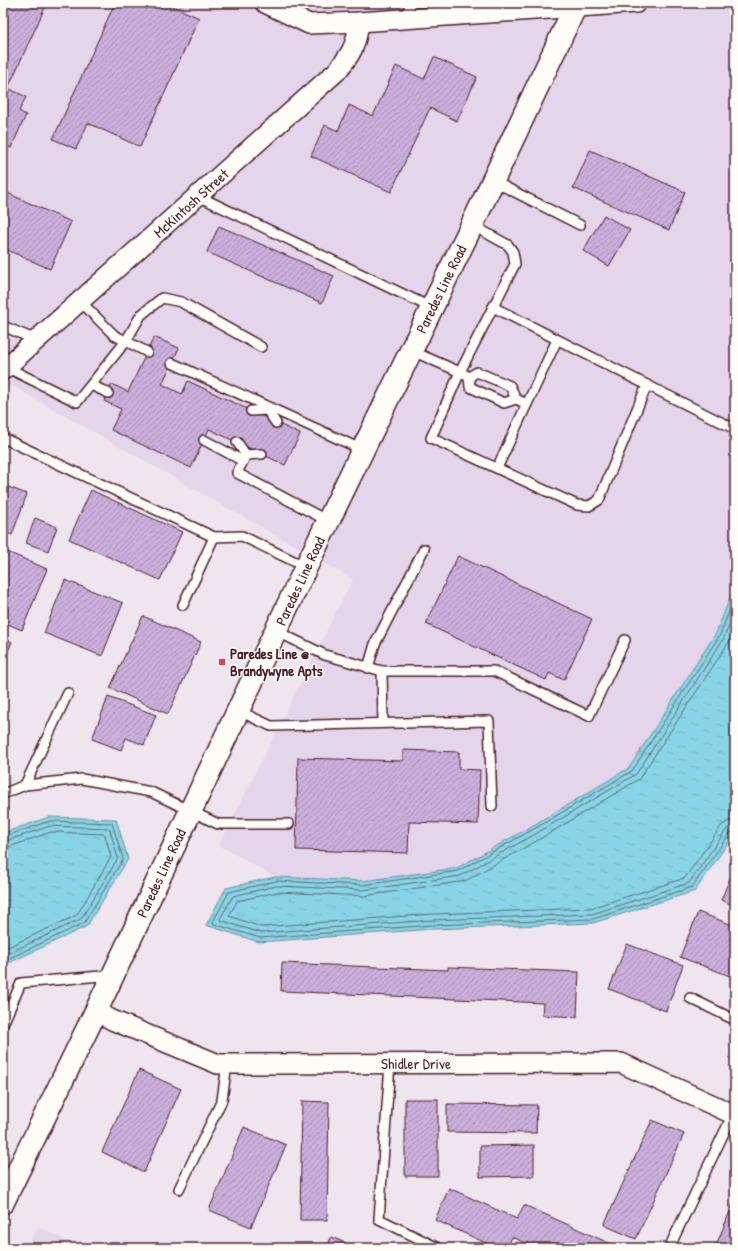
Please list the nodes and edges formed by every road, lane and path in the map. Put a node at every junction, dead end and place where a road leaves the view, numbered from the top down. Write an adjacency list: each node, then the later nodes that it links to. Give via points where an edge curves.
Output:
1 (265, 3): 5 (street, via 309,24)
2 (636, 3): 3 (street)
3 (576, 5): 4 (street); 6 (main road, Paredes Line Road)
4 (408, 11): 5 (street)
5 (359, 22): 7 (street, McKintosh Street, via 356,41 348,58 337,72)
6 (493, 182): 8 (main road, Paredes Line Road); 9 (lane)
7 (198, 196): 10 (street, McKintosh Street); 12 (lane)
8 (472, 225): 11 (lane, via 508,246 513,252 514,264); 12 (main road, Paredes Line Road)
9 (580, 225)
10 (80, 301): 14 (street, McKintosh Street); 16 (lane, via 114,335)
11 (492, 307): 15 (lane); 22 (lane)
12 (432, 308): 18 (main road, Paredes Line Road)
13 (3, 326): 14 (lane)
14 (36, 340): 21 (street, McKintosh Street)
15 (556, 340): 25 (lane); 28 (lane)
16 (126, 341): 17 (lane, via 141,315 162,298 181,302); 19 (lane); 24 (lane)
17 (261, 347)
18 (412, 351): 22 (lane); 36 (main road, Paredes Line Road)
19 (147, 352)
20 (172, 363): 29 (lane)
21 (4, 368): 24 (lane, via 77,402)
22 (460, 372): 23 (lane); 39 (lane, via 431,438)
23 (469, 377): 27 (lane, via 478,372 510,386); 27 (lane, via 470,387 504,403)
24 (91, 385): 26 (lane)
25 (647, 385): 32 (lane); 39 (lane, via 599,500 589,506 577,505)
26 (108, 393)
27 (516, 399): 28 (lane)
28 (527, 404): 39 (lane)
29 (268, 408): 30 (lane); 31 (lane); 36 (lane)
30 (251, 411)
31 (276, 423)
32 (735, 429)
33 (3, 438): 41 (lane)
34 (204, 440): 38 (lane)
35 (237, 442): 38 (lane)
36 (363, 450): 40 (main road, Paredes Line Road)
37 (262, 454): 38 (lane)
38 (245, 458): 40 (lane, via 237,473)
39 (497, 468)
40 (328, 521): 43 (main road, Paredes Line Road)
41 (214, 537): 43 (lane, via 242,536); 44 (lane)
42 (424, 548): 47 (lane, via 375,644)
43 (306, 567): 45 (main road, Paredes Line Road)
44 (183, 605)
45 (276, 631): 47 (lane, via 325,655); 50 (main road, Paredes Line Road)
46 (625, 640): 48 (lane, via 588,716 494,671)
47 (368, 668): 48 (lane)
48 (382, 671): 51 (lane)
49 (68, 693): 52 (lane)
50 (239, 710): 51 (lane, via 271,726); 55 (main road, Paredes Line Road)
51 (383, 723): 54 (lane, via 489,721)
52 (25, 785): 53 (lane); 55 (lane, via 82,779 151,792)
53 (3, 794)
54 (492, 806)
55 (190, 811): 56 (lane, via 218,824); 57 (main road, Paredes Line Road)
56 (289, 824)
57 (113, 975): 59 (main road, Paredes Line Road); 61 (lane, via 21,983)
58 (690, 998): 60 (lane)
59 (96, 1011): 62 (street, Shidler Drive, via 218,1064); 66 (main road, Paredes Line Road)
60 (735, 1020)
61 (3, 1024)
62 (227, 1064): 63 (street, Shidler Drive); 65 (lane, via 222,1100)
63 (390, 1064): 64 (street, Shidler Drive, via 621,1063); 67 (lane, via 379,1219)
64 (734, 1114): 68 (lane)
65 (179, 1188)
66 (3, 1202)
67 (438, 1248)
68 (669, 1248)

